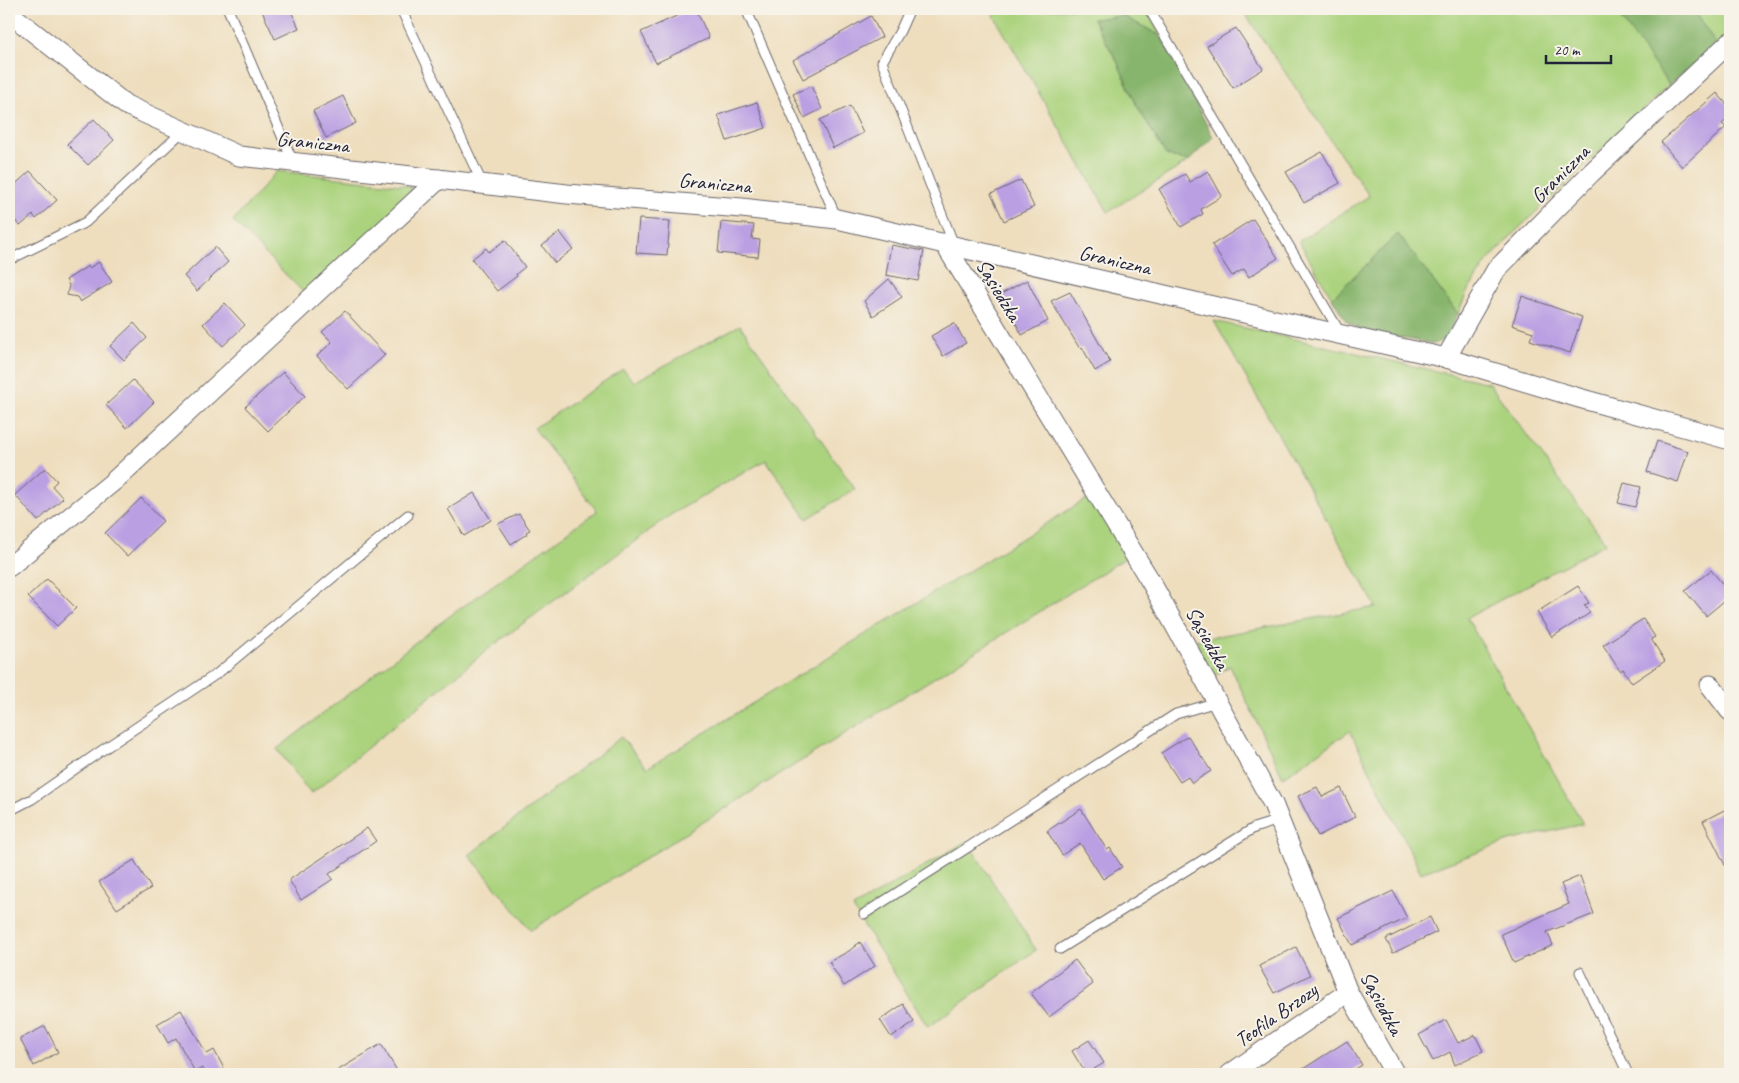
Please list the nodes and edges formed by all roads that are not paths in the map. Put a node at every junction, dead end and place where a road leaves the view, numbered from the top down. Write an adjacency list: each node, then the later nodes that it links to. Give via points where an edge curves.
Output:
1 (228, 9): 9 (lane)
2 (401, 9): 11 (lane)
3 (746, 9): 12 (lane)
4 (910, 9): 13 (lane, via 882,62)
5 (1149, 9): 15 (lane)
6 (9, 14): 8 (street, Graniczna, via 126,105)
7 (1730, 42): 16 (street, Graniczna, via 1591,173 1496,270)
8 (183, 131): 9 (street, Graniczna, via 238,156); 14 (lane, via 86,222)
9 (293, 162): 10 (street, Graniczna)
10 (439, 178): 11 (street, Graniczna); 19 (street, via 114,481)
11 (482, 184): 12 (street, Graniczna)
12 (837, 219): 13 (street, Graniczna)
13 (949, 244): 15 (street, Graniczna); 21 (street, Sąsiedzka, via 1152,582)
14 (9, 260)
15 (1342, 334): 16 (street, Graniczna)
16 (1446, 358): 17 (street, Graniczna)
17 (1730, 440)
18 (408, 515): 23 (lane, via 218,673 32,799)
19 (9, 567)
20 (1710, 685): 22 (street)
21 (1217, 702): 24 (street, Sąsiedzka); 25 (lane, via 1176,714)
22 (1730, 711)
23 (9, 811)
24 (1279, 820): 26 (lane, via 1254,828); 28 (street, Sąsiedzka)
25 (864, 914)
26 (1060, 949)
27 (1580, 972): 31 (lane)
28 (1348, 992): 29 (street, Teofila Brzozy); 30 (street, Sąsiedzka)
29 (1230, 1074)
30 (1395, 1074)
31 (1628, 1074)

